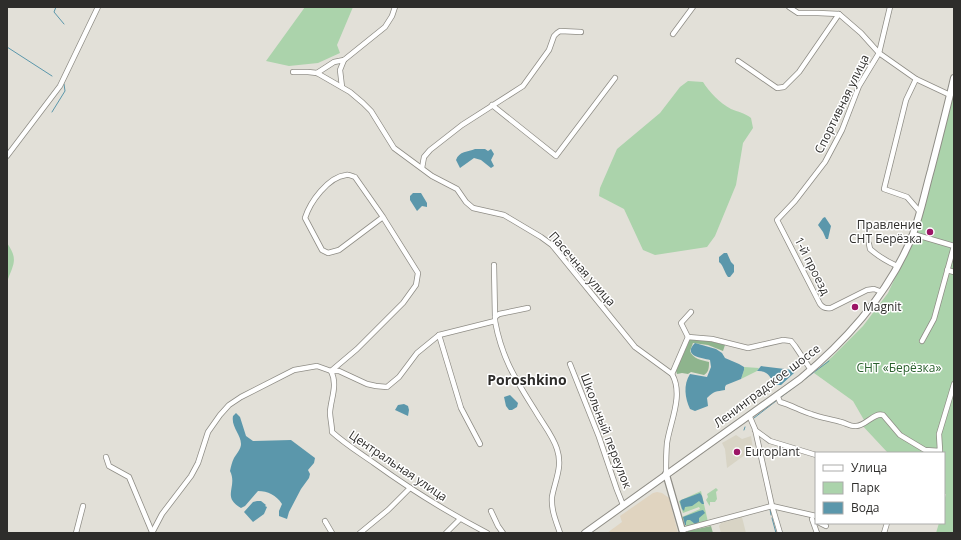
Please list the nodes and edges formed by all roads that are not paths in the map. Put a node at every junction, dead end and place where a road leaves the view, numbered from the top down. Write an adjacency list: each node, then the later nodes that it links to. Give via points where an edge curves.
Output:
1 (98, 7): 20 (street, via 60,86)
2 (395, 7): 10 (street, via 385,27)
3 (693, 7): 8 (street)
4 (789, 7): 6 (street, via 798,13)
5 (890, 7): 9 (street, Спортивная улица)
6 (839, 14): 9 (street); 11 (street, via 799,72 784,87 776,88)
7 (580, 32): 19 (street, via 557,32 549,50 523,86)
8 (673, 34)
9 (879, 53): 16 (street); 24 (street, Спортивная улица, via 859,86 842,130 825,162)
10 (344, 60): 13 (street, via 334,62); 17 (street, via 340,70)
11 (738, 62)
12 (293, 72): 13 (street, Пасечная улица)
13 (317, 73): 17 (street, Пасечная улица)
14 (615, 78): 19 (street, via 556,156)
15 (954, 78): 18 (main road, Ленинградское шоссе)
16 (916, 79): 18 (street); 22 (street, via 906,100 884,189 907,197)
17 (342, 87): 21 (street, Пасечная улица, via 371,111 394,148)
18 (951, 99): 22 (main road, Ленинградское шоссе)
19 (492, 105): 21 (street, via 430,150 424,157)
20 (7, 156)
21 (422, 168): 42 (street, Пасечная улица, via 457,190 472,208 504,215 546,241 635,347)
22 (920, 212): 25 (main road, Ленинградское шоссе)
23 (383, 217): 23 (street, via 339,250 328,253 322,250 305,218 308,208 321,190 332,180 346,174 355,176); 41 (street, via 418,273 416,284 399,308 357,350)
24 (778, 220): 32 (street, 1-й проезд, via 823,307 831,308 867,290)
25 (913, 234): 27 (street); 29 (main road, Ленинградское шоссе)
26 (869, 244): 29 (street, via 870,249 884,261)
27 (954, 246): 30 (street)
28 (494, 265): 35 (street)
29 (897, 266): 32 (main road, Ленинградское шоссе)
30 (947, 270): 31 (street); 38 (street, via 934,319)
31 (954, 272)
32 (882, 292): 40 (main road, Ленинградское шоссе, via 834,350)
33 (528, 308): 35 (street, via 499,314)
34 (691, 312): 37 (street, via 681,323)
35 (495, 319): 36 (street); 71 (street, via 505,359 557,448 559,468 552,506)
36 (438, 335): 41 (street, via 417,353 399,377 387,387 366,384 339,371); 49 (street, via 461,408)
37 (688, 338): 40 (street, via 712,339 748,348 783,340 791,341); 42 (street)
38 (922, 341)
39 (570, 364): 54 (street, Школьный переулок)
40 (811, 370): 44 (main road, Ленинградское шоссе)
41 (331, 371): 53 (street, Центральная улица, via 335,386 330,414 332,432); 63 (street, via 317,366 294,370 229,405 208,432 191,476 162,514)
42 (672, 374): 52 (street, via 676,402 667,442)
43 (954, 384): 45 (street)
44 (777, 395): 45 (street, via 780,402 812,415 853,426 862,425 883,414 900,435 926,450 940,452 939,434); 47 (main road, Ленинградское шоссе)
45 (948, 406): 46 (street)
46 (954, 408)
47 (749, 415): 48 (street); 52 (main road, Ленинградское шоссе)
48 (755, 429): 50 (street, via 770,441); 56 (street)
49 (480, 444)
50 (815, 455)
51 (106, 457): 63 (street, via 109,466 129,477)
52 (666, 474): 54 (main road, Ленинградское шоссе); 64 (street)
53 (410, 488): 58 (street, Центральная улица); 67 (street)
54 (624, 505): 72 (main road, Ленинградское шоссе)
55 (83, 506): 65 (street)
56 (772, 506): 59 (street, via 808,514); 64 (street); 73 (street)
57 (491, 511): 70 (street)
58 (460, 519): 68 (street); 69 (street, Центральная улица)
59 (815, 519)
60 (325, 521): 66 (street)
61 (822, 524): 62 (street)
62 (826, 526)
63 (152, 532)
64 (682, 532)
65 (76, 533)
66 (332, 533)
67 (360, 533)
68 (446, 533)
69 (487, 533)
70 (503, 533)
71 (560, 533)
72 (585, 533)
73 (780, 533)

